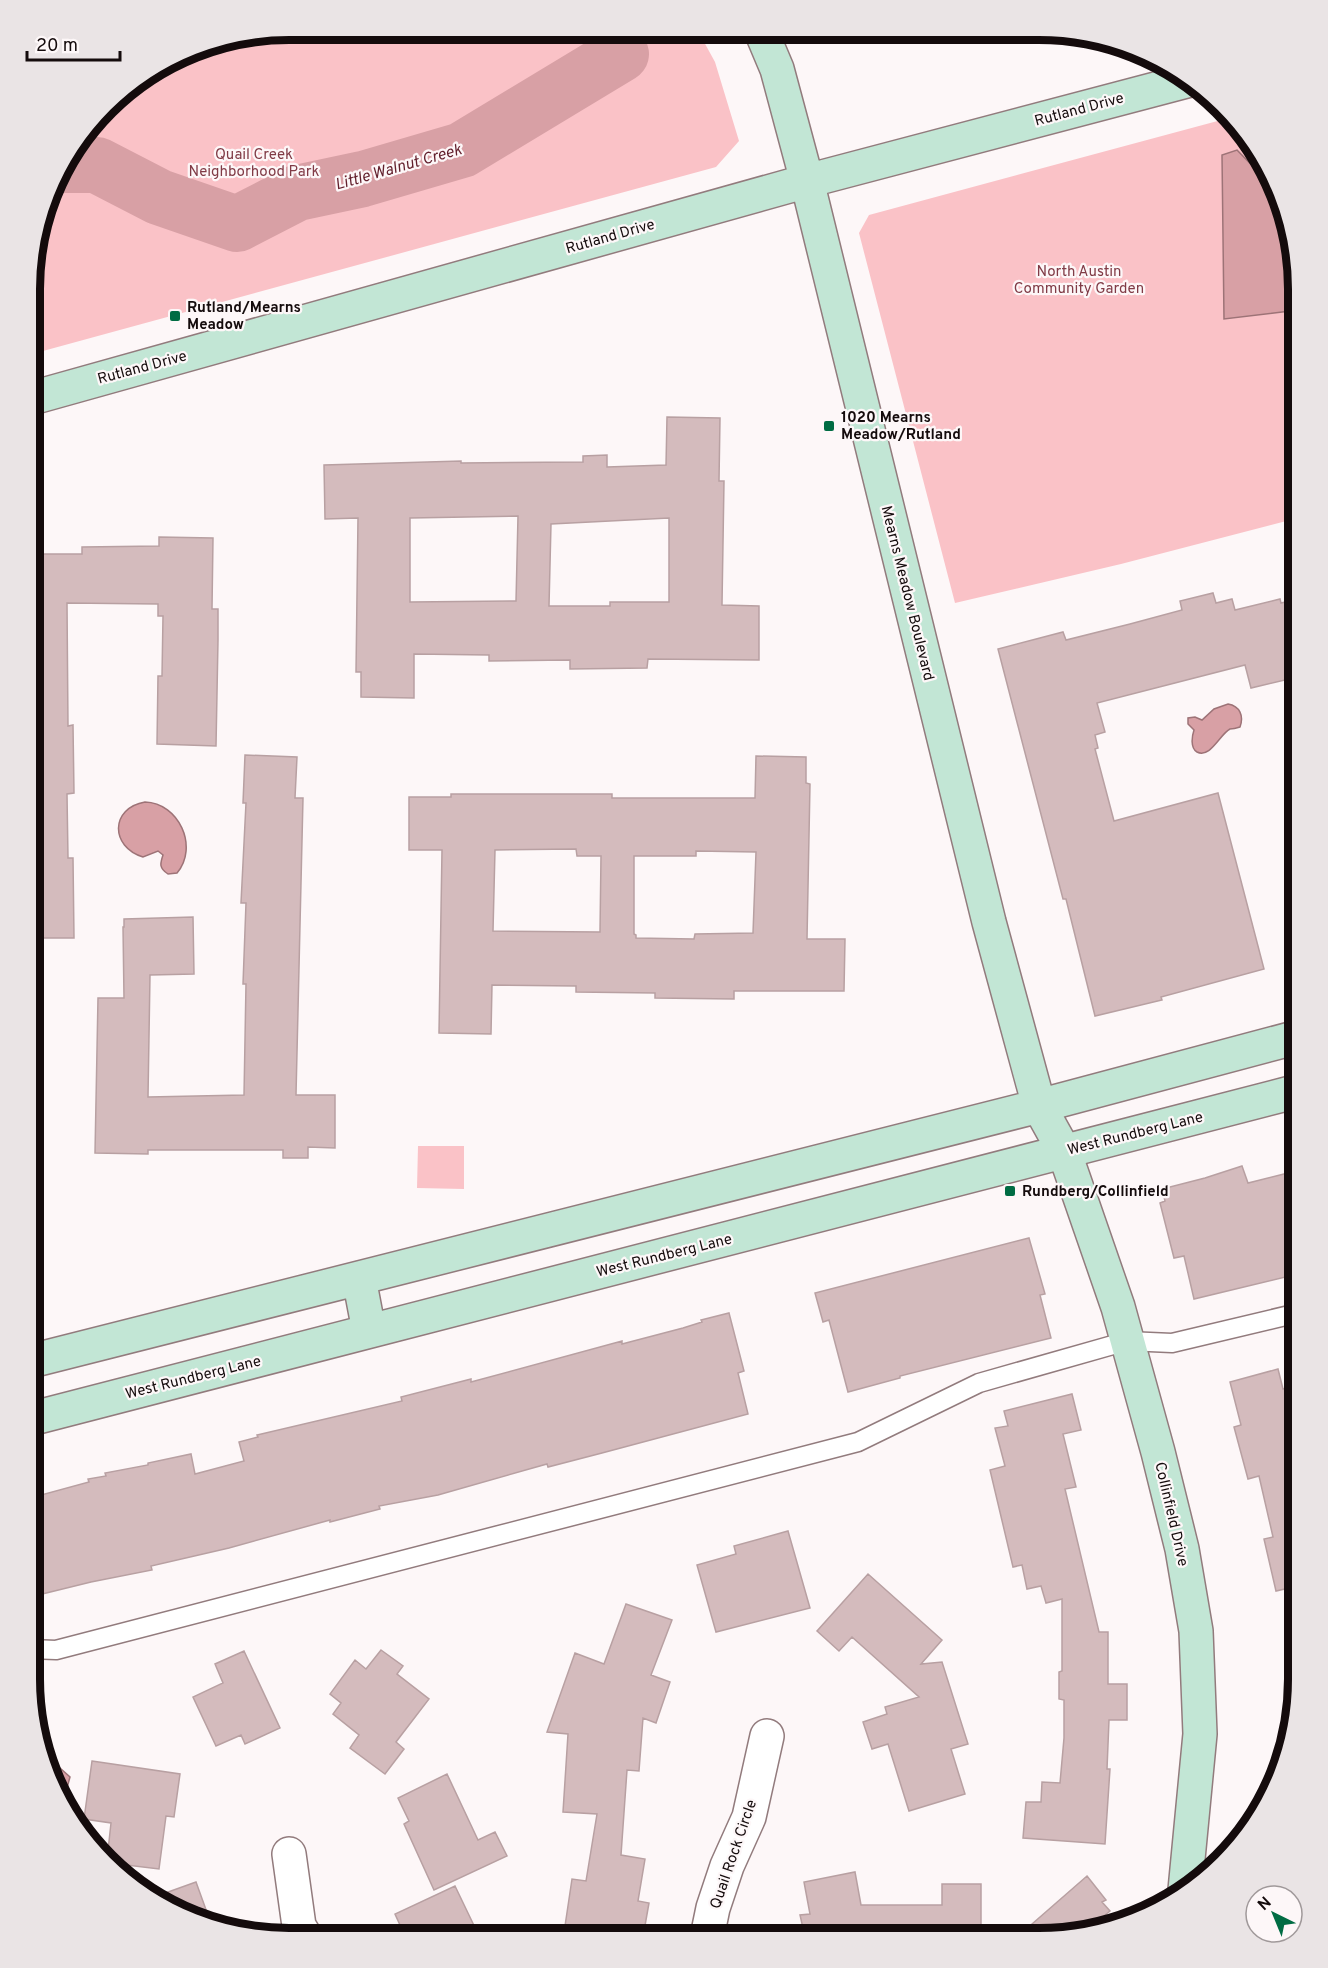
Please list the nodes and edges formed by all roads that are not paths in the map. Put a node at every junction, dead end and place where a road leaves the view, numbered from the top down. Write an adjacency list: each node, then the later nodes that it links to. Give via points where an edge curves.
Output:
1 (765, 40): 3 (street, Mearns Meadow Boulevard, via 777,69)
2 (1177, 83): 3 (street, Rutland Drive)
3 (807, 181): 4 (street, Rutland Drive); 7 (street, Mearns Meadow Boulevard, via 989,922)
4 (40, 396)
5 (1288, 1040): 7 (street)
6 (1288, 1094): 8 (street, West Rundberg Lane)
7 (1039, 1106): 8 (street, Mearns Meadow Boulevard); 9 (street)
8 (1064, 1151): 11 (street, West Rundberg Lane); 12 (street, Collinfield Drive)
9 (359, 1278): 11 (street); 13 (street)
10 (1288, 1315): 12 (lane, via 1172,1343)
11 (369, 1331): 14 (street, West Rundberg Lane)
12 (1127, 1341): 15 (lane, via 979,1383 858,1442 68,1647); 18 (street, Collinfield Drive, via 1179,1538 1196,1631 1200,1734)
13 (40, 1358)
14 (40, 1416)
15 (40, 1649)
16 (767, 1736): 20 (street, Quail Rock Circle, via 749,1817 727,1866)
17 (289, 1854): 19 (street)
18 (1186, 1879)
19 (300, 1928)
20 (709, 1928)

